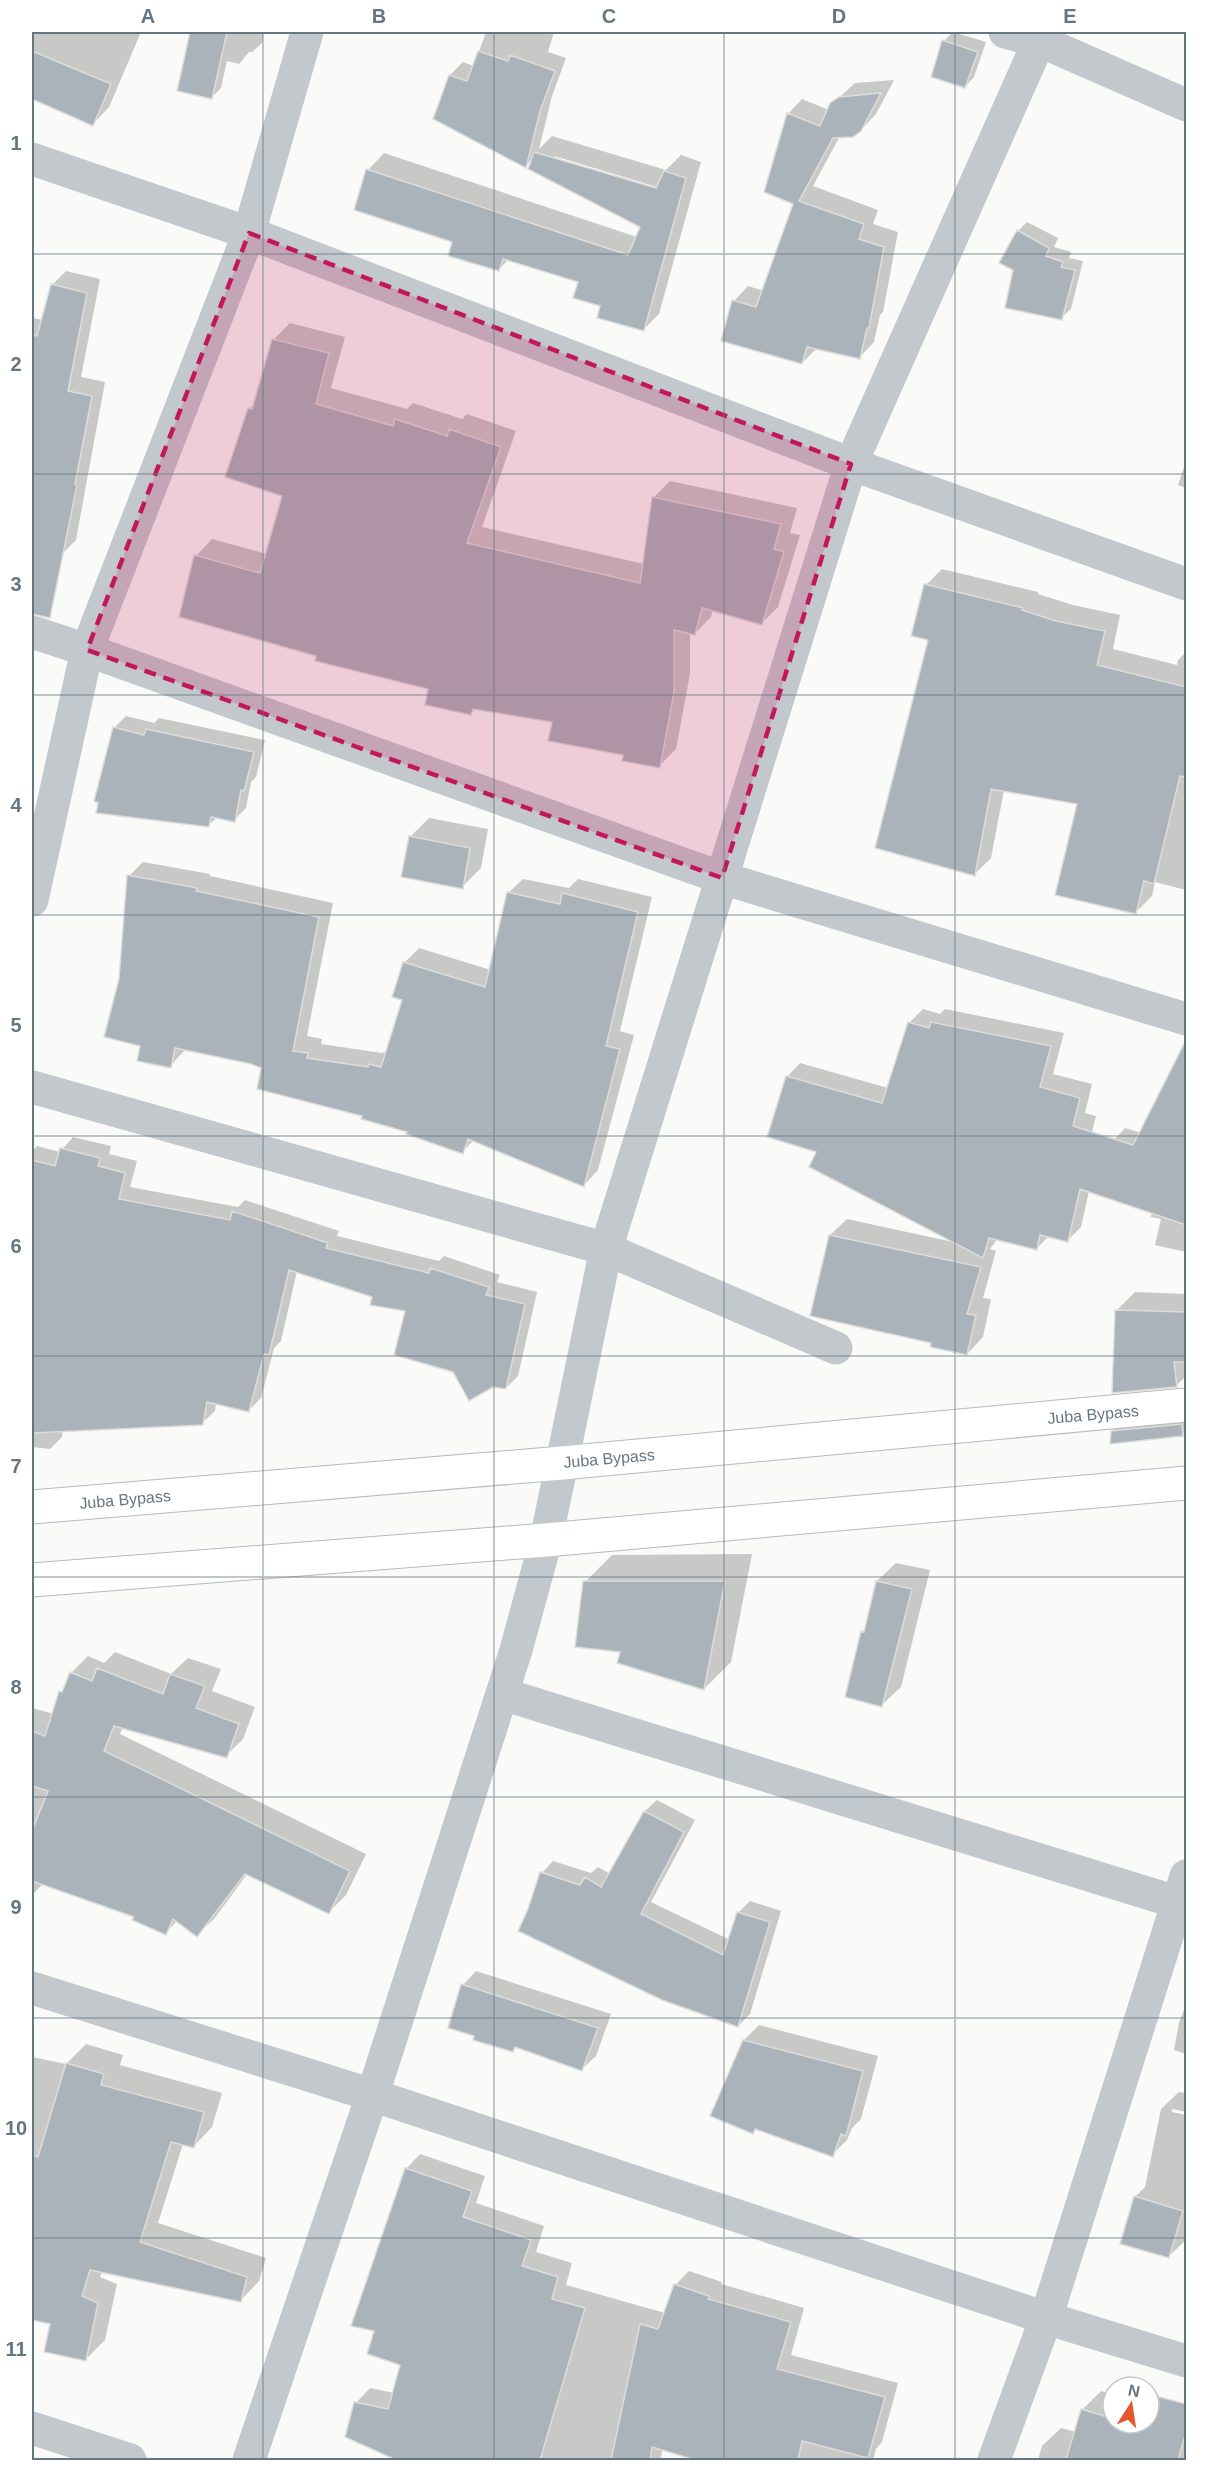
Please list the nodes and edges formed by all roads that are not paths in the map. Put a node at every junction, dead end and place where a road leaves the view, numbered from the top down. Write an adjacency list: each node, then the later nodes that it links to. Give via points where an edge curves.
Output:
1 (307, 32): 6 (street)
2 (1005, 32): 3 (street)
3 (1041, 36): 4 (street); 7 (street)
4 (1186, 105)
5 (32, 159): 6 (street)
6 (249, 233): 7 (street); 10 (street)
7 (850, 464): 8 (street); 11 (street)
8 (1186, 584)
9 (32, 632): 10 (street)
10 (87, 650): 11 (street); 12 (street)
11 (722, 878): 13 (street); 15 (street)
12 (32, 900)
13 (1186, 1018)
14 (32, 1088): 15 (street)
15 (606, 1249): 16 (street); 18 (street)
16 (836, 1348)
17 (1186, 1405): 18 (main road, Juba Bypass)
18 (562, 1463): 20 (main road, Juba Bypass); 21 (street)
19 (1186, 1483): 21 (main road)
20 (32, 1507)
21 (546, 1540): 22 (main road); 23 (street)
22 (32, 1580)
23 (502, 1694): 24 (street); 26 (street)
24 (1184, 1894): 27 (street)
25 (32, 1988): 26 (street)
26 (372, 2095): 27 (street); 31 (street)
27 (1046, 2318): 28 (street); 32 (street)
28 (1186, 2361)
29 (32, 2428): 30 (street)
30 (130, 2460)
31 (249, 2460)
32 (994, 2460)

